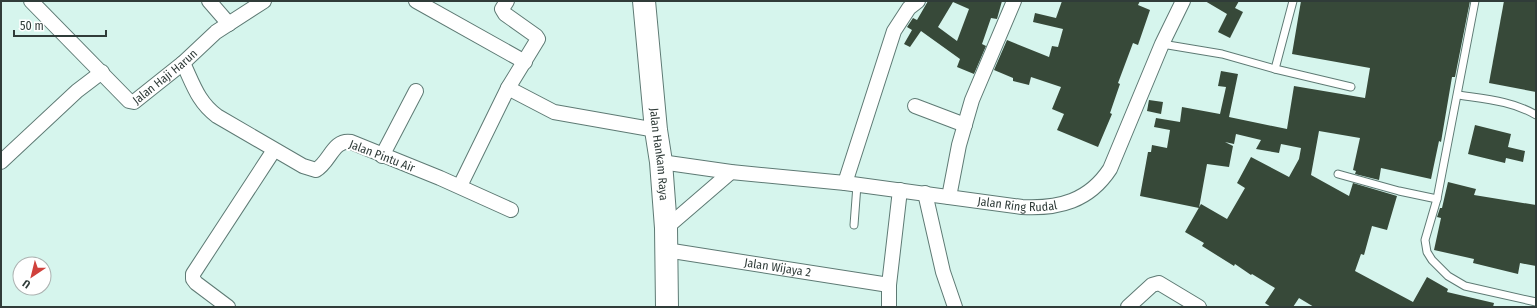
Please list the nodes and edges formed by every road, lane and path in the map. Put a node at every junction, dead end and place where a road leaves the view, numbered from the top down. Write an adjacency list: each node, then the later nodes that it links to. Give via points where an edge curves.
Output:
1 (31, 1): 17 (street)
2 (208, 1): 12 (street)
3 (264, 1): 12 (street, Jalan Haji Harun)
4 (416, 1): 14 (street)
5 (507, 1): 14 (street, via 502,9 505,14 538,40)
6 (644, 1): 25 (main road, Jalan Hankam Raya)
7 (918, 1): 32 (street, via 909,8 894,31)
8 (1014, 1): 24 (street, via 972,100)
9 (1183, 1): 13 (street, Jalan Ring Rudal)
10 (1293, 1): 16 (lane)
11 (1475, 1): 21 (lane)
12 (229, 24): 15 (street, Jalan Haji Harun, via 216,32)
13 (1162, 44): 16 (lane, via 1222,54); 36 (street, Jalan Ring Rudal, via 1110,169 1090,192 1080,198 1041,208)
14 (525, 62): 19 (street)
15 (184, 63): 17 (street, Jalan Haji Harun, via 134,102 129,101); 26 (street, Jalan Pintu Air, via 200,101 208,110)
16 (1275, 69): 18 (lane)
17 (102, 72): 28 (street, via 77,91)
18 (1351, 87)
19 (508, 88): 25 (street, via 554,112); 33 (street)
20 (416, 91): 27 (street)
21 (1458, 95): 23 (lane, via 1502,102); 37 (lane)
22 (915, 106): 24 (street)
23 (1536, 115)
24 (965, 125): 36 (street)
25 (656, 130): 29 (main road, Jalan Hankam Raya)
26 (274, 150): 27 (street, Jalan Pintu Air, via 316,170 327,161 337,144 341,142 351,142); 45 (street, via 193,274 196,283)
27 (382, 156): 33 (street, Jalan Pintu Air)
28 (1, 161)
29 (661, 162): 30 (street, Jalan Ring Rudal); 40 (main road, Jalan Hankam Raya)
30 (730, 172): 32 (street, Jalan Ring Rudal); 40 (street)
31 (1338, 174): 37 (lane)
32 (851, 184): 34 (street, Jalan Ring Rudal); 39 (lane)
33 (460, 186): 38 (street, Jalan Pintu Air)
34 (900, 190): 35 (street, Jalan Ring Rudal); 42 (street)
35 (925, 193): 36 (street, Jalan Ring Rudal); 48 (street, via 943,272)
36 (949, 197)
37 (1437, 199): 43 (lane, via 1425,240 1427,252 1432,260 1448,276 1465,286)
38 (511, 210)
39 (854, 225)
40 (666, 228): 41 (main road, Jalan Hankam Raya)
41 (666, 250): 42 (street, Jalan Wijaya 2); 46 (main road, Jalan Hankam Raya)
42 (889, 285): 47 (street)
43 (1536, 302)
44 (1192, 305): 49 (street, via 1159,284 1152,285)
45 (228, 307)
46 (667, 307)
47 (889, 307)
48 (955, 307)
49 (1128, 307)

